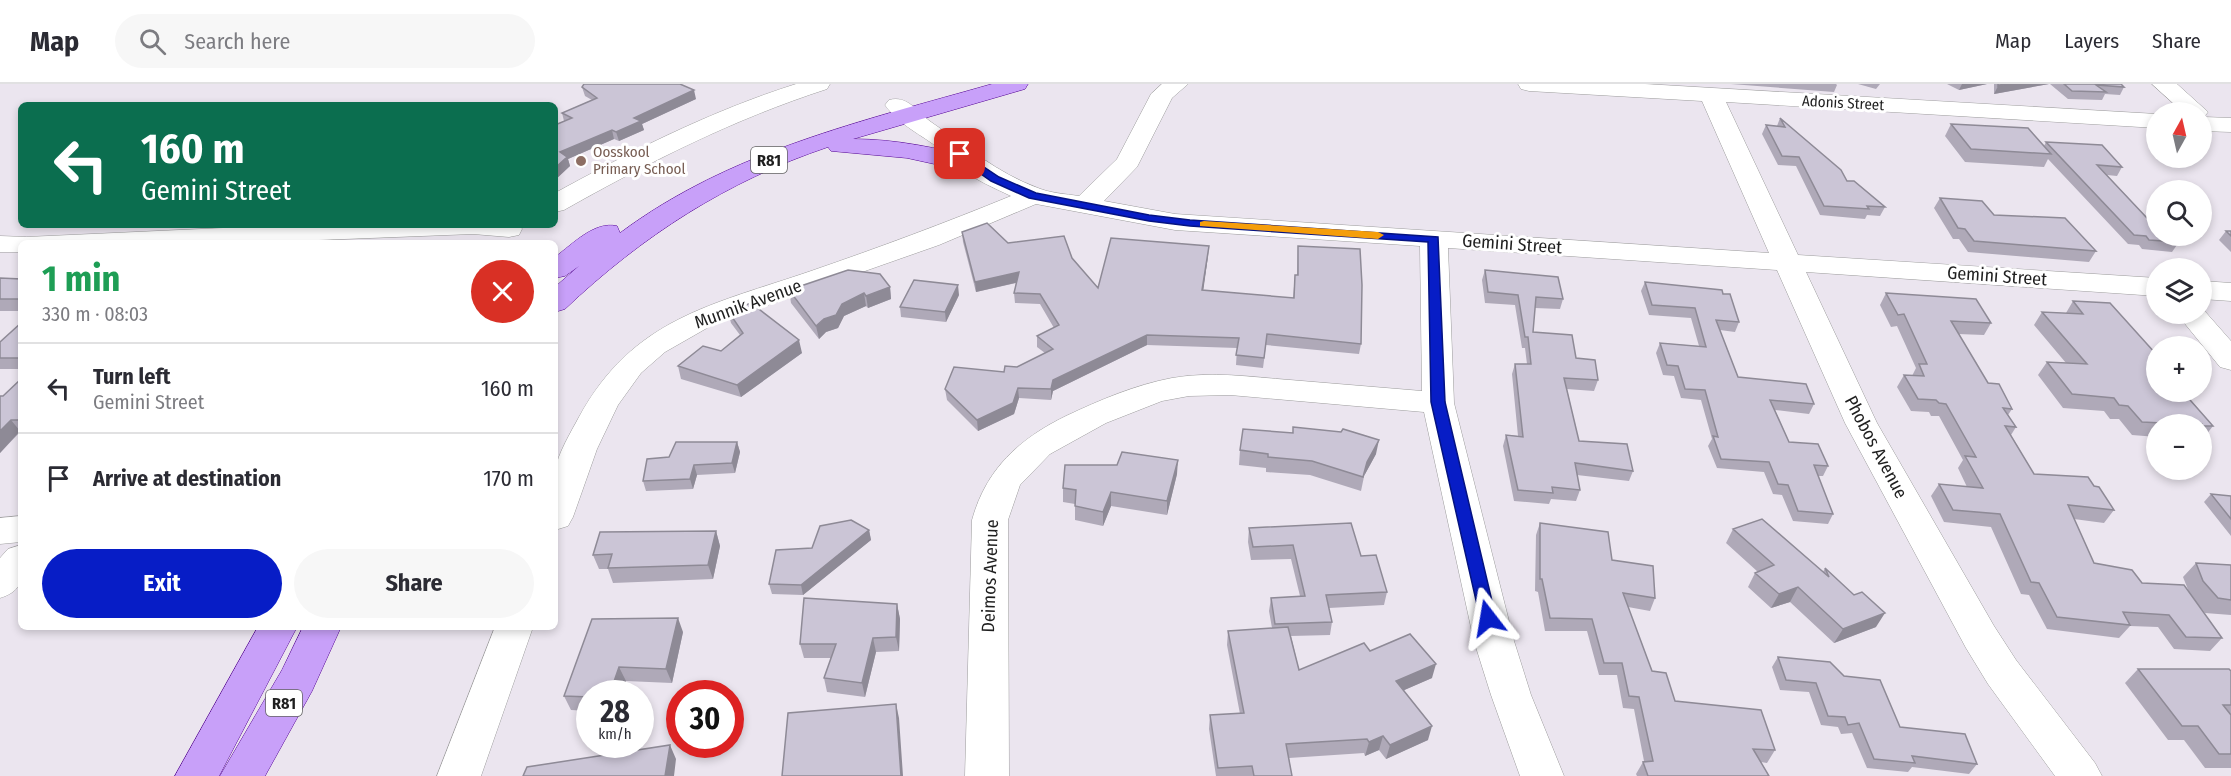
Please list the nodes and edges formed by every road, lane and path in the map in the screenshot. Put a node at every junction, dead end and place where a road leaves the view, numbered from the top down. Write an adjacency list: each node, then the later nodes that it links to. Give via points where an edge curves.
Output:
1 (759, 84): 8 (street)
2 (819, 84): 8 (street)
3 (970, 84): 11 (main road, R81)
4 (1178, 84): 18 (street, via 1162,94 1128,162)
5 (1529, 84): 9 (street, Adonis Street)
6 (2163, 84): 10 (street)
7 (1008, 87): 11 (main road, R81); 13 (main road, via 950,117 946,132)
8 (781, 96): 17 (street, via 676,138)
9 (1711, 96): 12 (street, Adonis Street); 26 (street, Phobos Avenue)
10 (2185, 102)
11 (903, 110): 13 (street, Gemini Street); 14 (main road, R81); 27 (main road, R81, via 804,132 720,166 672,190)
12 (2146, 120)
13 (949, 144): 15 (street, Gemini Street)
14 (781, 155): 15 (main road, via 836,146 878,146 916,150); 31 (main road, R81, via 685,201 635,235)
15 (972, 164): 16 (street, Gemini Street)
16 (1033, 195): 18 (street, Gemini Street); 35 (street, Munnik Avenue, via 929,239 704,318 648,350 627,370 587,430)
17 (558, 202)
18 (1084, 206): 21 (street, Gemini Street, via 1175,222)
19 (421, 228): 22 (street)
20 (511, 228): 23 (street)
21 (1434, 239): 26 (street, Gemini Street); 34 (street)
22 (111, 240)
23 (488, 240)
24 (18, 243): 25 (street)
25 (0, 244)
26 (1788, 262): 28 (street, Gemini Street); 50 (street, Phobos Avenue, via 1861,423 1980,637)
27 (558, 268)
28 (2146, 286)
29 (2212, 291): 30 (street)
30 (2231, 292)
31 (558, 300)
32 (2200, 324): 33 (street)
33 (2231, 360)
34 (1438, 402): 48 (street, Deimos Avenue, via 1261,387 1187,386 1114,406 1032,450 1007,475 996,495 990,520); 49 (street, via 1494,641)
35 (558, 509)
36 (18, 529): 37 (street)
37 (0, 531)
38 (18, 563): 39 (street)
39 (0, 584)
40 (261, 630): 44 (main road)
41 (276, 630): 44 (main road, R81)
42 (321, 630): 46 (main road, R81)
43 (513, 630): 47 (street)
44 (248, 681): 45 (main road, R81)
45 (197, 776)
46 (242, 776)
47 (459, 776)
48 (987, 776)
49 (1542, 776)
50 (2080, 776)

